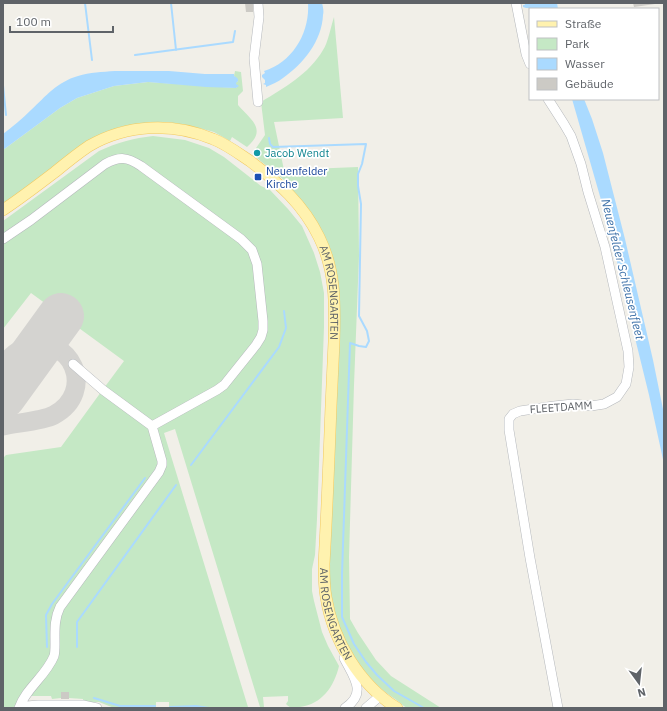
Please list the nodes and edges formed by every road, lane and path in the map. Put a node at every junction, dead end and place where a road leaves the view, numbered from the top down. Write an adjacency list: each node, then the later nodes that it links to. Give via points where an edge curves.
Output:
1 (258, 3): 5 (street, via 259,17 254,58)
2 (516, 3): 3 (street)
3 (529, 62)
4 (549, 100): 17 (street, FLEETDAMM, via 571,136 581,164 605,247 630,367 626,384 617,397 604,404 573,404 520,411 509,419 530,558)
5 (258, 102)
6 (3, 210): 10 (main road, AM ROSENGARTEN, via 96,143 125,132 156,127 190,131 215,139 266,173 297,203 323,246 331,270 335,297 324,575 328,608)
7 (3, 239): 9 (street, via 105,164 123,158 141,166 241,239 252,250 257,264 264,321 261,337 224,385)
8 (73, 364): 9 (street)
9 (152, 426): 12 (street, via 162,461 161,469 60,607 55,622 54,656 23,699)
10 (339, 640): 11 (main road, AM ROSENGARTEN, via 363,677); 14 (street, via 340,652 358,689 354,700)
11 (380, 696): 15 (street); 16 (main road, AM ROSENGARTEN)
12 (20, 708): 13 (street, via 38,705 83,705)
13 (97, 708)
14 (345, 708)
15 (366, 708)
16 (398, 708)
17 (558, 708)

